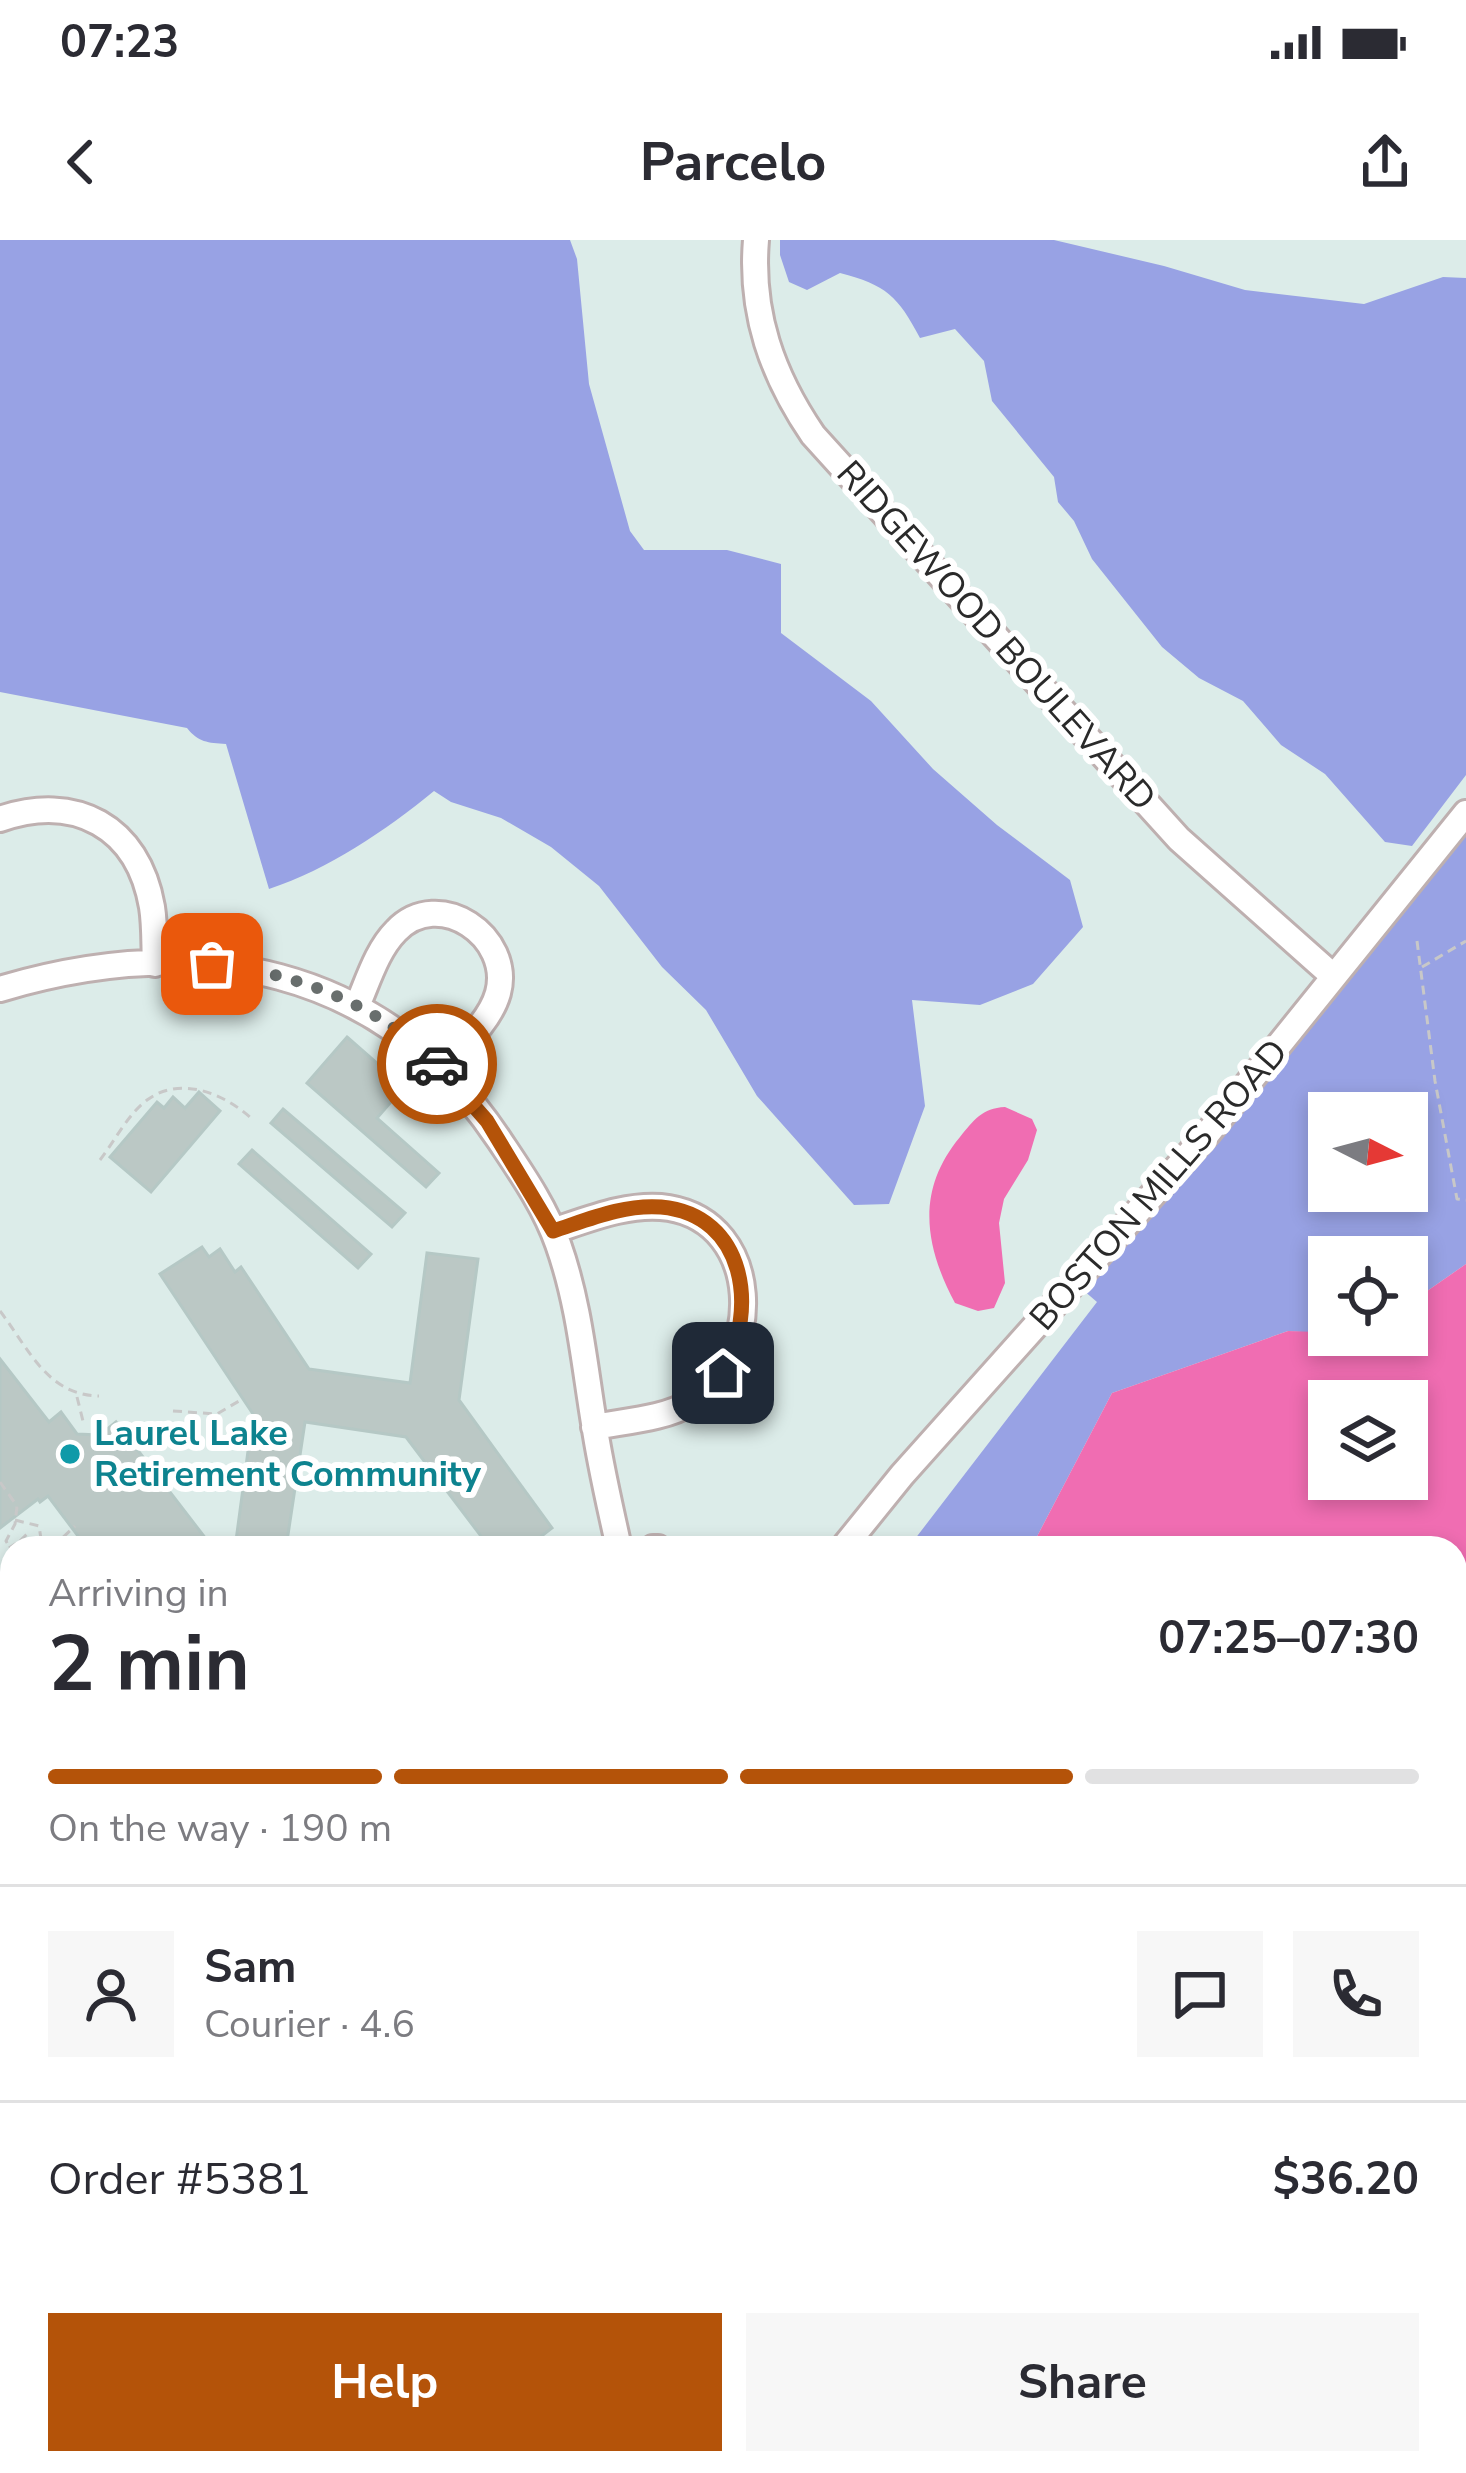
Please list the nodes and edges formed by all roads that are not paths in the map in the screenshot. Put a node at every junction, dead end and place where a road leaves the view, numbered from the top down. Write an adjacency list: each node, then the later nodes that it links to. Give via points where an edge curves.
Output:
1 (756, 240): 5 (street, RIDGEWOOD BOULEVARD, via 764,336 813,435 1179,839)
2 (1466, 813): 5 (street, BOSTON MILLS ROAD)
3 (0, 820): 4 (street, via 58,810 88,814 113,832 152,905)
4 (155, 964): 6 (street); 7 (street, via 253,968)
5 (1333, 976): 12 (street, BOSTON MILLS ROAD, via 1208,1132)
6 (0, 989)
7 (357, 1006): 8 (street); 8 (street, via 385,945 406,922 441,914 475,927 496,957 499,991)
8 (441, 1068): 9 (street, via 487,1121)
9 (553, 1231): 10 (street, via 584,1342); 10 (street, via 637,1208 685,1212 723,1243 743,1287 736,1347 707,1391 675,1410)
10 (595, 1427): 11 (street)
11 (617, 1536)
12 (853, 1536)

